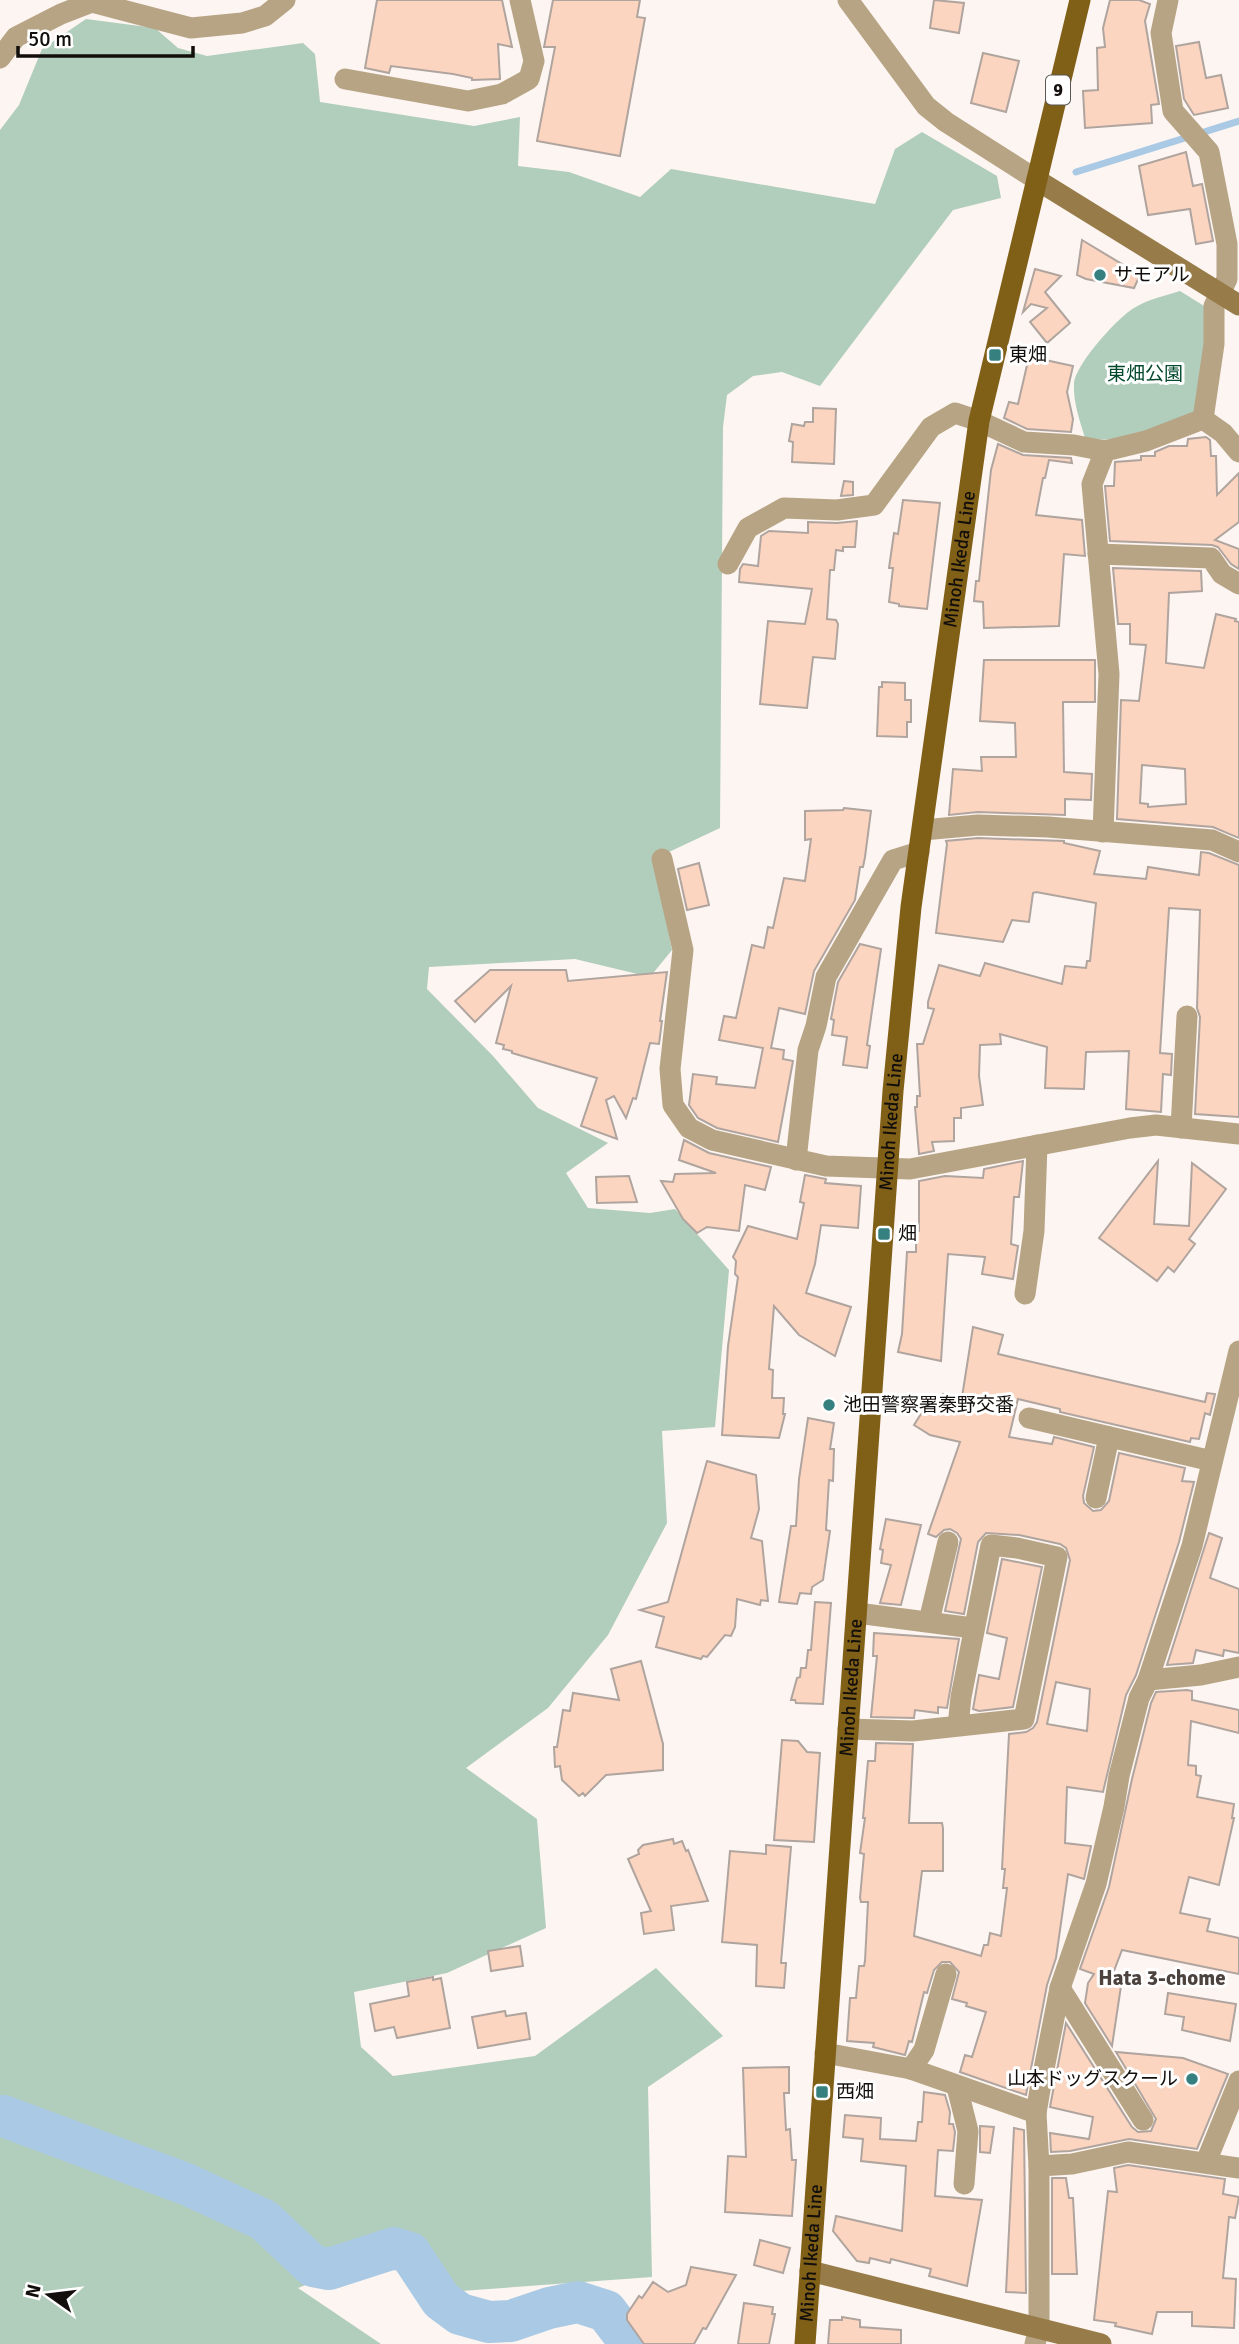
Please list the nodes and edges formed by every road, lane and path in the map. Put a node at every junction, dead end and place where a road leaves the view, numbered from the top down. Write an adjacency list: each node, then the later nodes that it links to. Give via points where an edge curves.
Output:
1 (285, 0): 6 (street, via 265,16 242,23 191,28)
2 (520, 0): 8 (street, via 534,61 529,79 502,94 468,101)
3 (848, 0): 9 (street, via 926,106)
4 (1080, 0): 9 (main road, Minoh Ikeda Line / 9)
5 (1168, 0): 10 (street, via 1161,33 1173,111 1209,152 1227,244 1227,279)
6 (143, 9): 7 (street, via 92,2 16,37)
7 (0, 58)
8 (345, 79)
9 (1037, 180): 10 (street); 13 (main road, Minoh Ikeda Line / 9)
10 (1220, 293): 11 (street); 12 (street, via 1214,306 1214,344)
11 (1239, 305)
12 (1203, 419): 14 (street); 15 (street)
13 (979, 421): 14 (street, via 1024,442); 17 (street, via 955,413 931,427 874,505 837,510 785,508 748,528); 19 (main road, Minoh Ikeda Line / 9)
14 (1105, 451): 16 (street, via 1092,484)
15 (1239, 452)
16 (1098, 554): 18 (street, via 1211,558 1222,574); 20 (street, via 1109,674)
17 (728, 564)
18 (1239, 584)
19 (923, 830): 20 (street, via 978,825); 21 (main road, Minoh Ikeda Line / 9)
20 (1103, 832): 22 (street, via 1212,839)
21 (919, 852): 28 (street, via 893,860 826,977 808,1051); 29 (main road, Minoh Ikeda Line / 9, via 892,1091)
22 (1239, 852)
23 (662, 859): 28 (street, via 683,950 670,1069 673,1105 689,1128 712,1140)
24 (1187, 1016): 25 (street)
25 (1181, 1128): 26 (street); 27 (street, via 1129,1128)
26 (1239, 1135)
27 (1037, 1145): 29 (street); 30 (street, via 1034,1231)
28 (796, 1160): 29 (street)
29 (888, 1169): 37 (main road, Minoh Ikeda Line / 9)
30 (1025, 1294)
31 (1239, 1351): 34 (street)
32 (1029, 1418): 33 (street)
33 (1109, 1437): 34 (street); 35 (street)
34 (1212, 1461): 41 (street, via 1192,1546)
35 (1096, 1498)
36 (948, 1542): 38 (street)
37 (857, 1613): 38 (street); 43 (main road, Minoh Ikeda Line / 9)
38 (929, 1621): 39 (street)
39 (973, 1629): 42 (street); 42 (street, via 991,1545 1057,1557 1024,1719)
40 (1239, 1667): 41 (street)
41 (1148, 1680): 45 (street, via 1122,1763 1096,1884)
42 (958, 1726): 43 (street, via 913,1731)
43 (848, 1729): 46 (main road, Minoh Ikeda Line / 9)
44 (946, 1974): 47 (street, via 924,2050)
45 (1060, 1987): 50 (street); 51 (street)
46 (825, 2053): 47 (street); 56 (main road, Minoh Ikeda Line / 9)
47 (911, 2068): 49 (street)
48 (1239, 2081): 52 (street)
49 (957, 2087): 50 (street); 55 (street, via 968,2131)
50 (1036, 2113): 53 (street)
51 (1143, 2120)
52 (1206, 2162): 53 (street, via 1128,2152); 54 (street)
53 (1039, 2166): 57 (street)
54 (1239, 2168)
55 (958, 2170)
56 (810, 2271): 57 (street); 58 (main road, Minoh Ikeda Line / 9)
57 (1037, 2336): 59 (street)
58 (805, 2344)
59 (1101, 2344)

